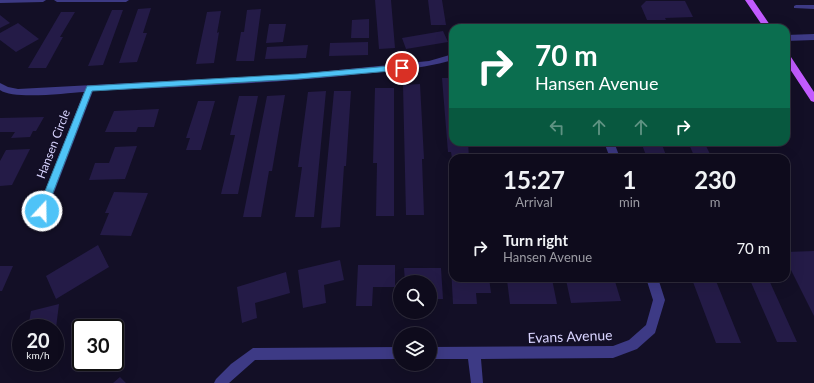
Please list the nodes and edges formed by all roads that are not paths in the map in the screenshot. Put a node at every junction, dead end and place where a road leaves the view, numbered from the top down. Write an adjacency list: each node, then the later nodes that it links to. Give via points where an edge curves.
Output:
1 (43, 0): 5 (lane)
2 (57, 0): 3 (lane)
3 (126, 0)
4 (749, 0): 8 (main road)
5 (0, 1)
6 (796, 7): 7 (lane)
7 (814, 7)
8 (765, 24)
9 (814, 37): 10 (street)
10 (790, 38)
11 (449, 58): 14 (street, via 402,68)
12 (790, 62): 15 (main road)
13 (0, 86): 14 (street, via 18,92)
14 (90, 88): 16 (street, Hansen Circle)
15 (814, 99)
16 (42, 211)
17 (653, 282): 20 (street, Evans Avenue, via 658,300 651,330 633,345 613,352)
18 (393, 353): 21 (street, via 253,354)
19 (437, 353): 20 (street, Evans Avenue)
20 (474, 353): 22 (street)
21 (220, 383)
22 (477, 383)

